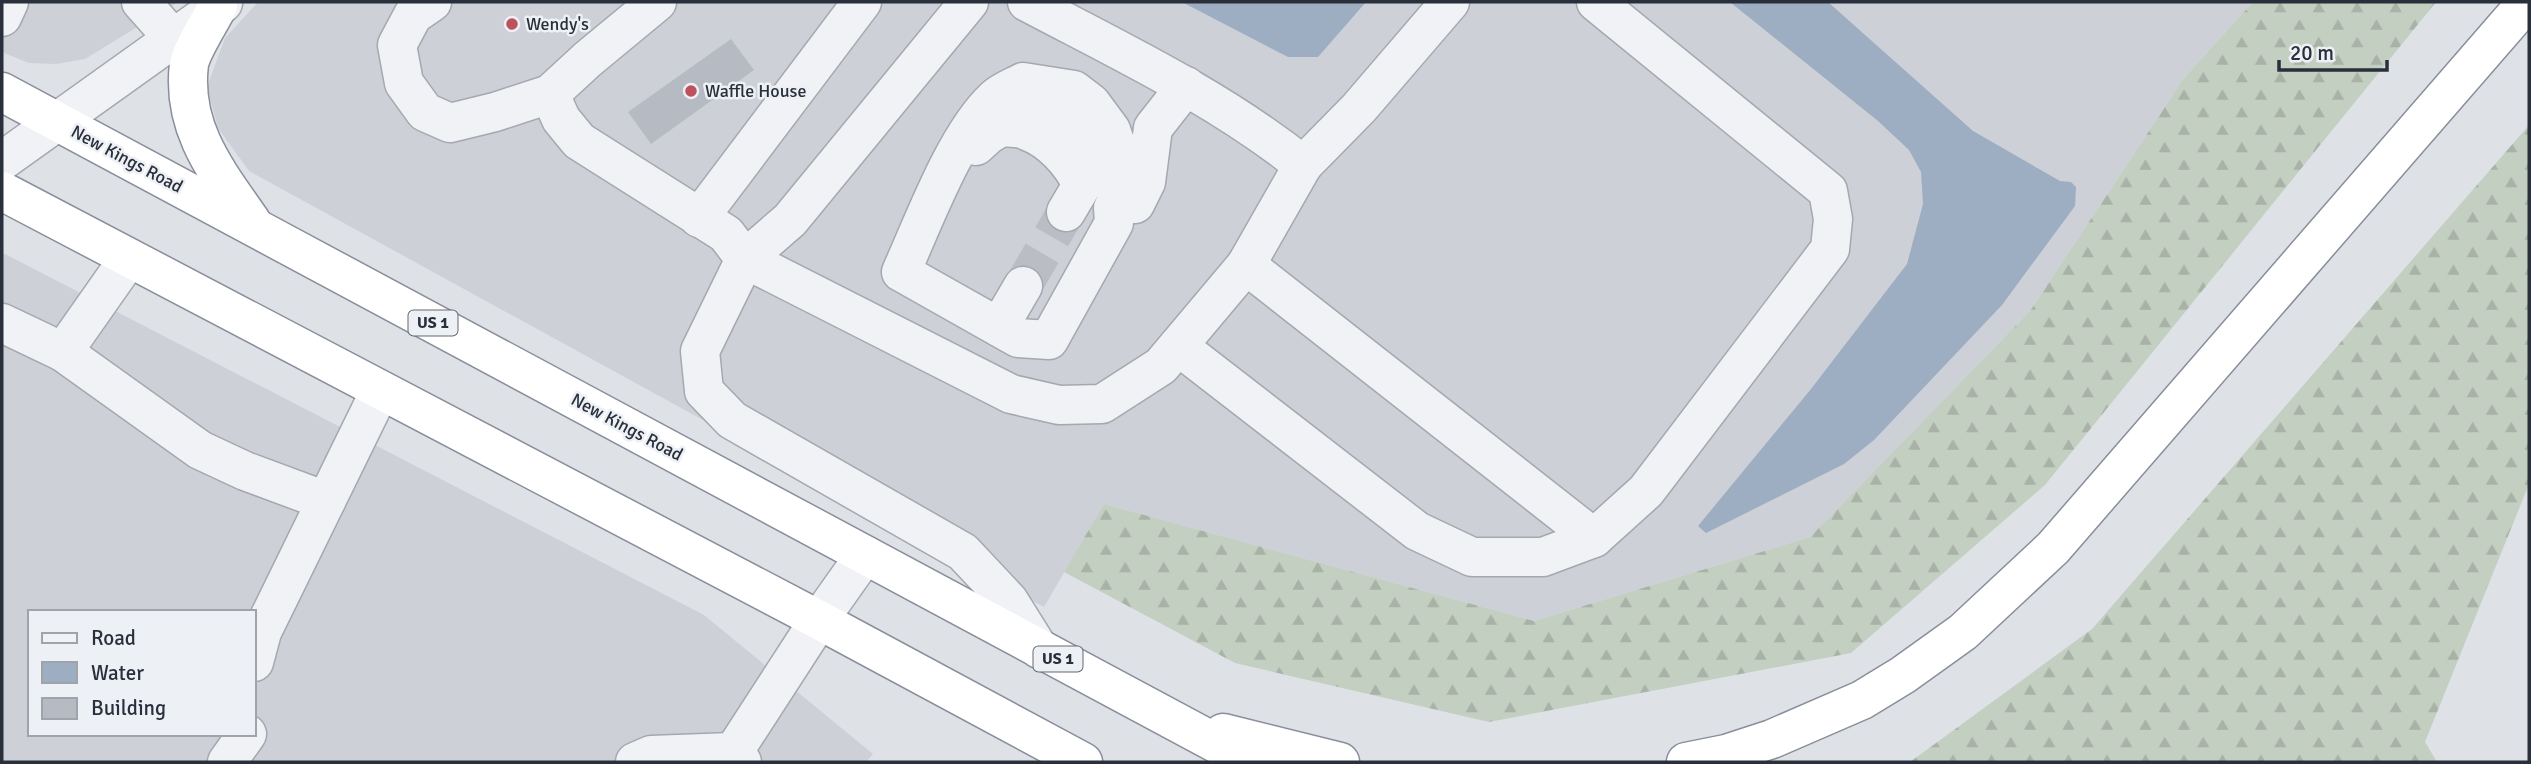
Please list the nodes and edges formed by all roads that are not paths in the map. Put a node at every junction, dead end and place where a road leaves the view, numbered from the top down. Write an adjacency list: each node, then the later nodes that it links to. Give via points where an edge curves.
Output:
1 (9, 2): 12 (street)
2 (141, 2): 13 (street)
3 (432, 2): 16 (street, via 413,15 397,45 404,83 425,112 450,123)
4 (657, 2): 16 (street)
5 (862, 2): 24 (street)
6 (969, 2): 28 (street, via 790,220)
7 (1027, 2): 14 (street)
8 (1450, 2): 20 (street)
9 (1596, 2): 38 (street, via 1828,191 1833,219 1830,249 1647,491)
10 (2527, 2): 53 (highway, via 2053,548 1963,632 1862,700 1772,739)
11 (221, 4): 13 (street); 26 (highway, via 189,62 189,111 209,160)
12 (2, 17)
13 (173, 38): 18 (street)
14 (1174, 80): 17 (street, via 1139,109 1120,112); 20 (street, via 1262,132); 25 (street, via 1153,128 1146,182 1128,217)
15 (2, 92): 18 (highway, New Kings Road / US 1)
16 (550, 94): 24 (street, via 561,119 579,141)
17 (1091, 103): 21 (street, via 1074,90 1023,82 988,106); 25 (street, via 1111,130 1125,170)
18 (57, 121): 19 (street); 26 (highway, New Kings Road / US 1)
19 (2, 161)
20 (1303, 165): 29 (street)
21 (944, 178): 23 (street, via 999,127 1031,109 1060,105 1079,122 1099,156 1097,173); 32 (street, via 901,272)
22 (2, 191): 27 (highway)
23 (1074, 199)
24 (699, 218): 28 (street, via 726,234)
25 (1114, 223): 32 (street, via 1049,341)
26 (257, 228): 39 (highway, New Kings Road / US 1)
27 (129, 258): 34 (street); 36 (highway)
28 (745, 260): 35 (street); 41 (street, via 700,351 705,391 732,420 962,552 1009,601)
29 (1247, 265): 33 (street); 38 (street)
30 (1023, 286): 32 (street)
31 (2, 323): 34 (street)
32 (1008, 333): 35 (street)
33 (1178, 346): 35 (street, via 1161,366 1102,404 1059,405); 38 (street, via 1417,531 1461,552 1472,557 1543,557)
34 (63, 352): 37 (street, via 200,450)
35 (998, 387)
36 (380, 391): 37 (street); 40 (highway)
37 (326, 502): 42 (street, via 262,632)
38 (1594, 538)
39 (865, 555): 40 (street); 41 (highway, New Kings Road / US 1)
40 (819, 620): 44 (highway); 46 (street)
41 (1039, 649): 43 (highway, New Kings Road / US 1)
42 (256, 654)
43 (1173, 720): 51 (highway, New Kings Road / US 1); 52 (highway)
44 (1008, 723): 49 (highway); 50 (highway)
45 (246, 736): 47 (street)
46 (734, 759): 48 (street, via 651,755)
47 (227, 762)
48 (635, 762)
49 (1044, 762)
50 (1083, 762)
51 (1251, 762)
52 (1340, 762)
53 (1686, 762)

